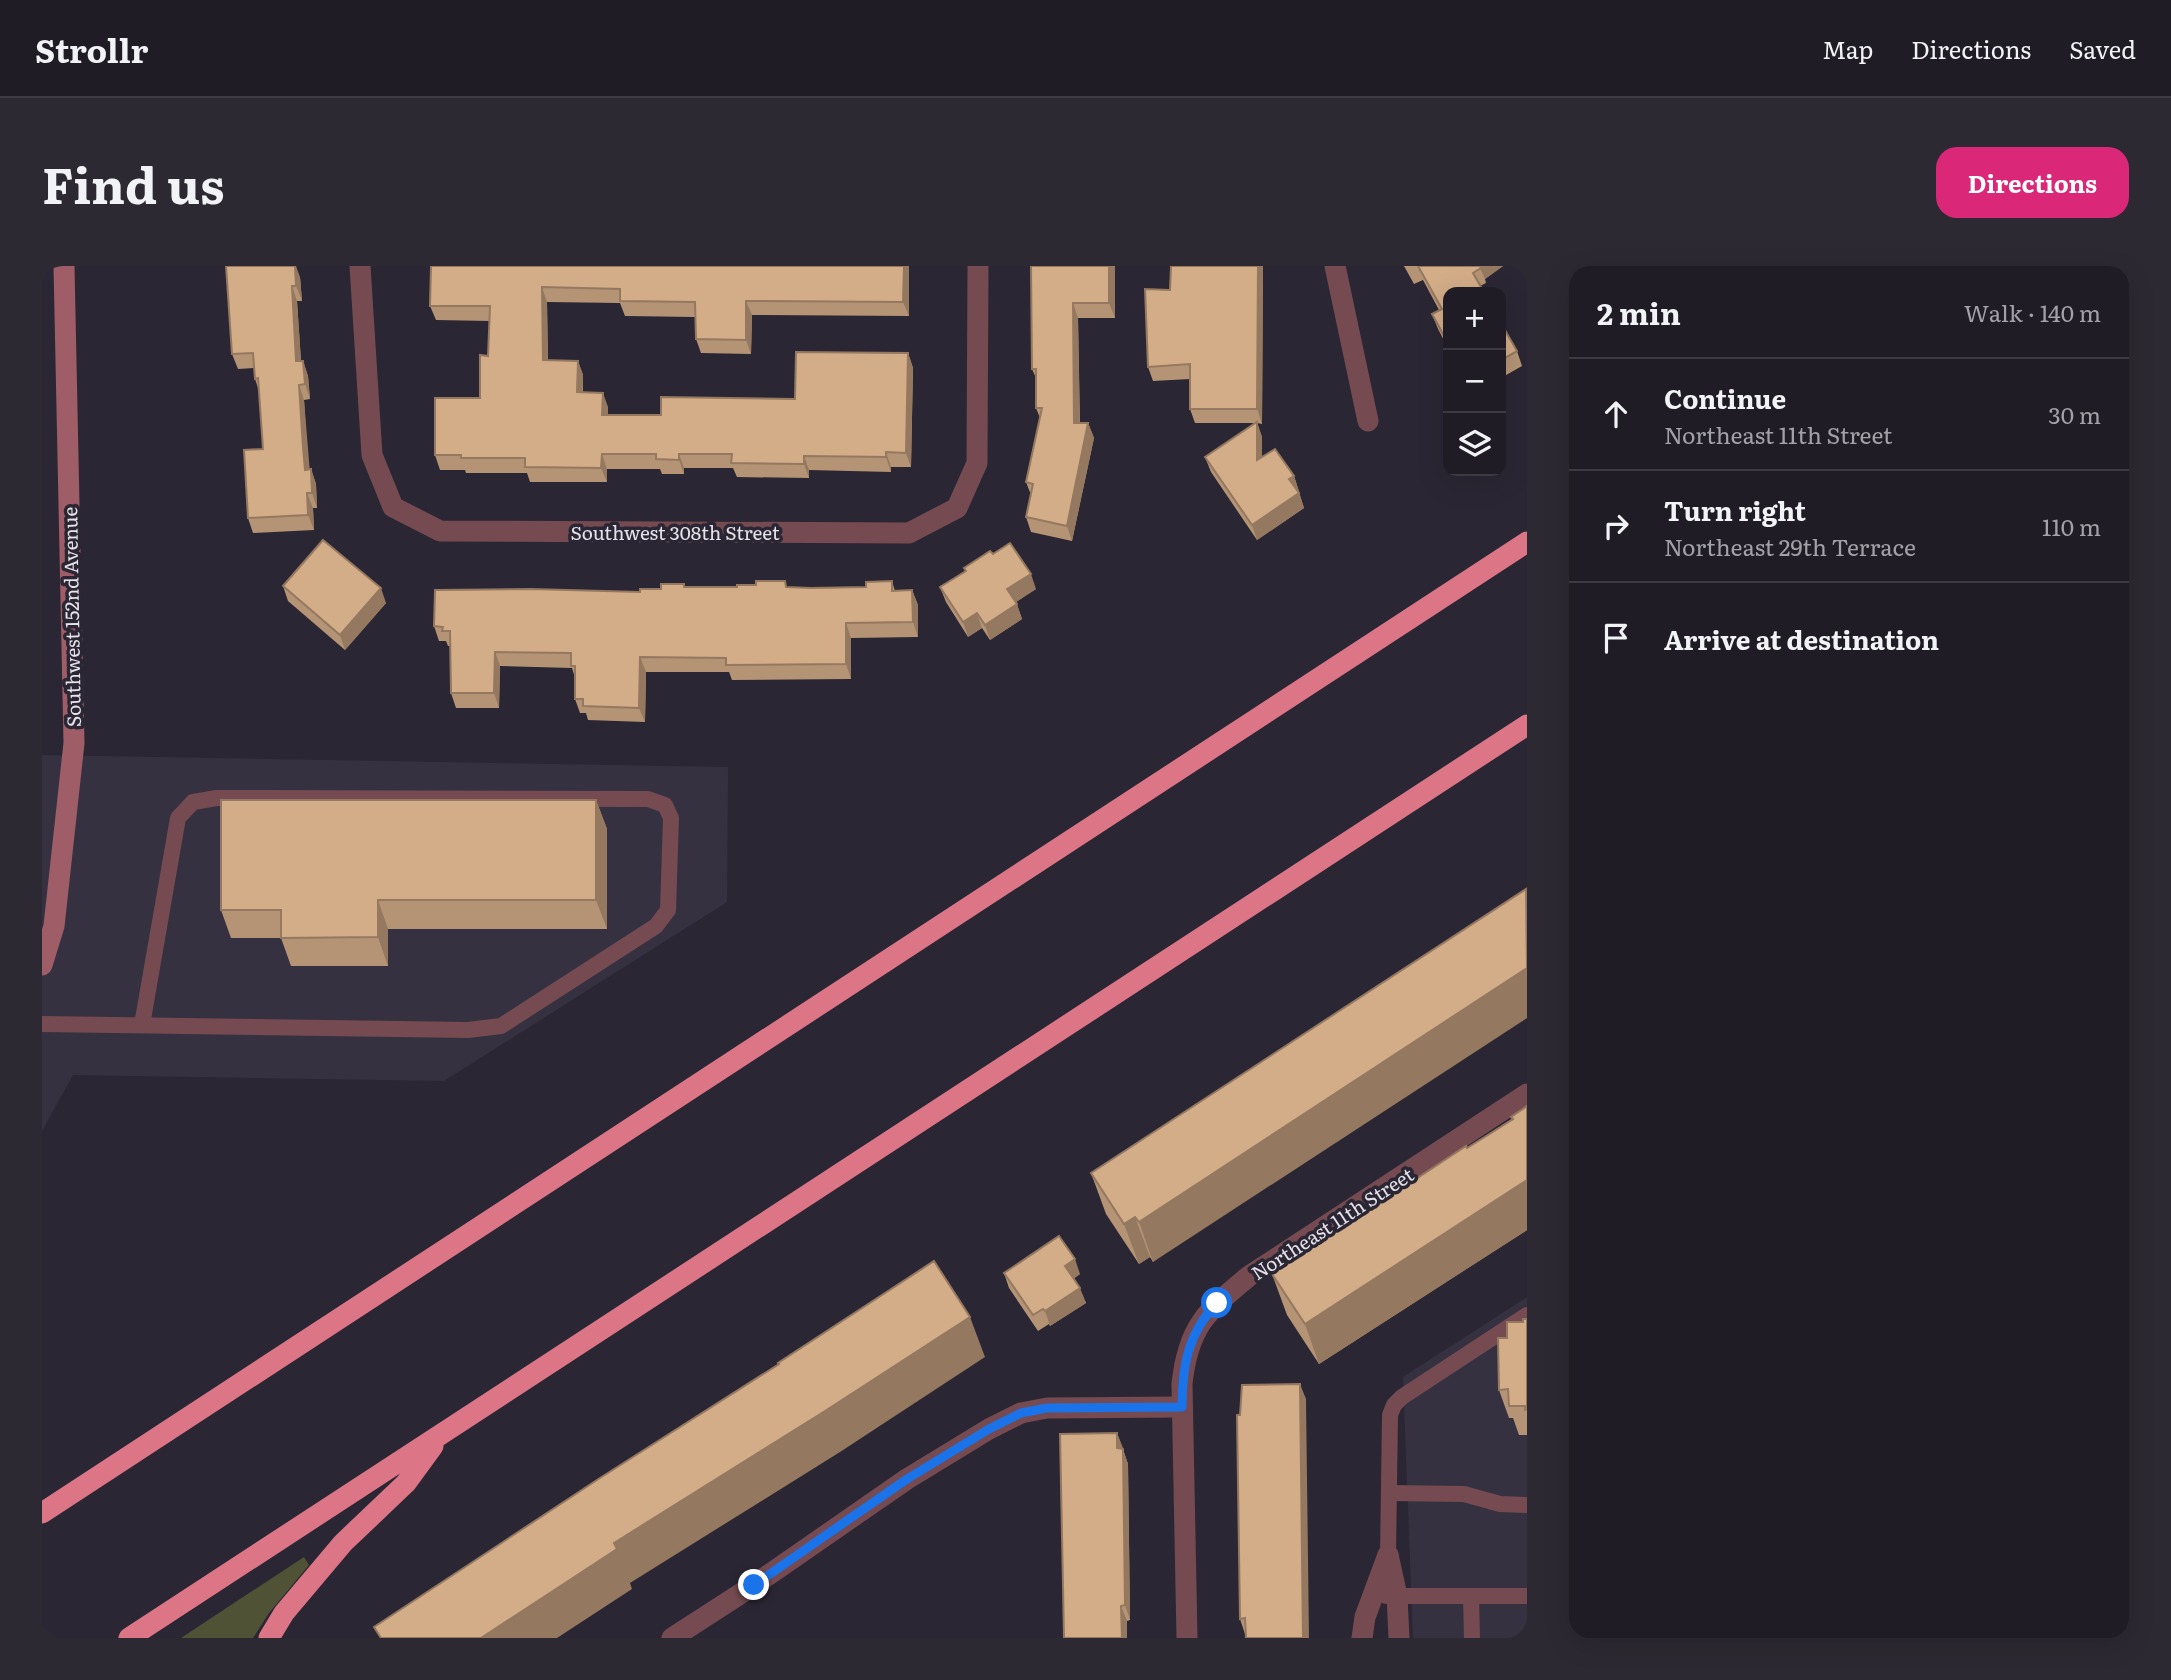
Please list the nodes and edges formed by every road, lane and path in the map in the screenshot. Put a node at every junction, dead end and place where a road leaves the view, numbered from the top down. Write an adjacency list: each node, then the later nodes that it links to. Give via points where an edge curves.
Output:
1 (64, 266): 8 (street, Southwest 152nd Avenue, via 74,743 54,926)
2 (360, 266): 3 (street, Southwest 308th Street, via 372,455 393,506 440,531 909,533 957,508 977,463)
3 (978, 266)
4 (1335, 266): 5 (street)
5 (1368, 421)
6 (1527, 542): 17 (highway)
7 (1527, 725): 14 (highway)
8 (42, 965)
9 (42, 1024): 10 (lane)
10 (142, 1025): 10 (lane, via 468,1030 501,1026 656,926 668,910 671,818 665,805 648,799 217,798 192,802 178,818)
11 (1527, 1094): 13 (street, Northeast 11th Street, via 1250,1276 1217,1303 1203,1317 1189,1347)
12 (1527, 1315): 15 (lane, via 1394,1405)
13 (1182, 1407): 25 (street, via 1047,1408 1021,1413 907,1479); 26 (street, Northeast 11th Street)
14 (444, 1433): 23 (highway); 24 (highway, via 406,1483 343,1543 284,1613)
15 (1389, 1493): 16 (lane, via 1464,1494 1500,1504); 18 (lane)
16 (1527, 1505)
17 (42, 1513)
18 (1388, 1555): 19 (street); 20 (street)
19 (1373, 1596): 20 (lane); 27 (street)
20 (1397, 1596): 21 (lane); 28 (street)
21 (1471, 1596): 22 (lane); 29 (lane)
22 (1527, 1596)
23 (129, 1638)
24 (269, 1638)
25 (671, 1638)
26 (1186, 1638)
27 (1362, 1638)
28 (1399, 1638)
29 (1472, 1638)

